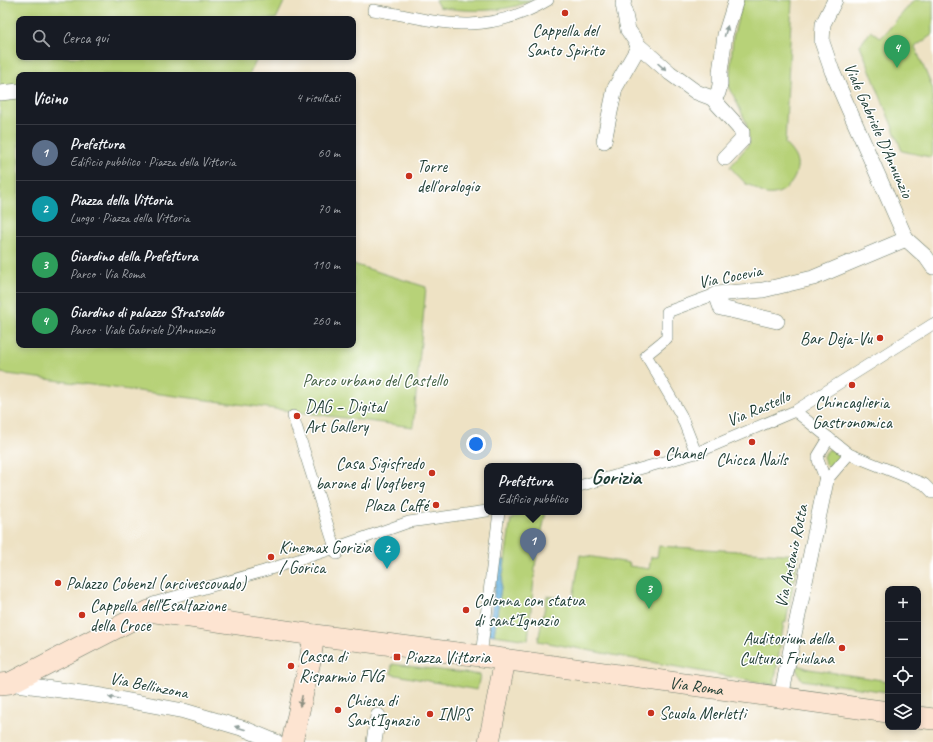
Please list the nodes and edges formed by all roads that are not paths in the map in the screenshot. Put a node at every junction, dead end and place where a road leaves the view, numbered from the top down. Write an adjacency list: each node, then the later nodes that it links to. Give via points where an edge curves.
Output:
1 (548, 0): 5 (street, via 518,14 491,22 468,24 440,22)
2 (624, 0): 6 (street, via 628,30)
3 (736, 0): 9 (street, one-way to 3, via 720,85 725,35)
4 (834, 0): 12 (street, Viale Gabriele D'Annunzio, via 823,24 822,42 832,71)
5 (373, 10)
6 (639, 46): 9 (street, one-way to 9, via 696,92); 10 (street, via 615,88)
7 (16, 91): 8 (street)
8 (0, 93)
9 (712, 98): 11 (street, via 742,131 742,140)
10 (604, 141)
11 (725, 158)
12 (906, 239): 13 (street, Viale Gabriele D'Annunzio); 14 (street, Via Cocevia, via 813,278 763,290)
13 (933, 266)
14 (716, 294): 15 (street, Via Cocevia, via 721,308); 20 (street, Via Cocevia, via 667,312 667,338 646,355 681,415)
15 (777, 322)
16 (933, 324): 17 (street, Via Rastello)
17 (796, 412): 19 (street); 20 (street, Via Rastello)
18 (293, 416): 27 (street)
19 (829, 438): 21 (street); 22 (street, via 818,456)
20 (696, 452): 23 (street, Via Rastello)
21 (849, 454): 22 (street, Via Antonio Rotta); 24 (street, via 924,484)
22 (826, 481): 33 (street, Via Antonio Rotta)
23 (582, 485)
24 (933, 493)
25 (484, 511): 27 (street, via 409,522)
26 (497, 515): 30 (street)
27 (336, 551): 28 (street, via 153,603)
28 (149, 611): 29 (main road, Via Roma); 32 (main road)
29 (315, 629): 30 (main road, Via Roma); 39 (main road, one-way to 39)
30 (482, 656): 31 (main road, Via Roma)
31 (505, 660): 33 (main road, Via Roma); 41 (main road)
32 (5, 683): 38 (street, Via Bellinzona, one-way to 32, via 245,729 184,710)
33 (781, 697): 34 (main road, Via Roma)
34 (885, 712)
35 (378, 716): 40 (street)
36 (921, 717): 37 (main road)
37 (933, 719)
38 (276, 742)
39 (292, 742)
40 (374, 742)
41 (489, 742)

